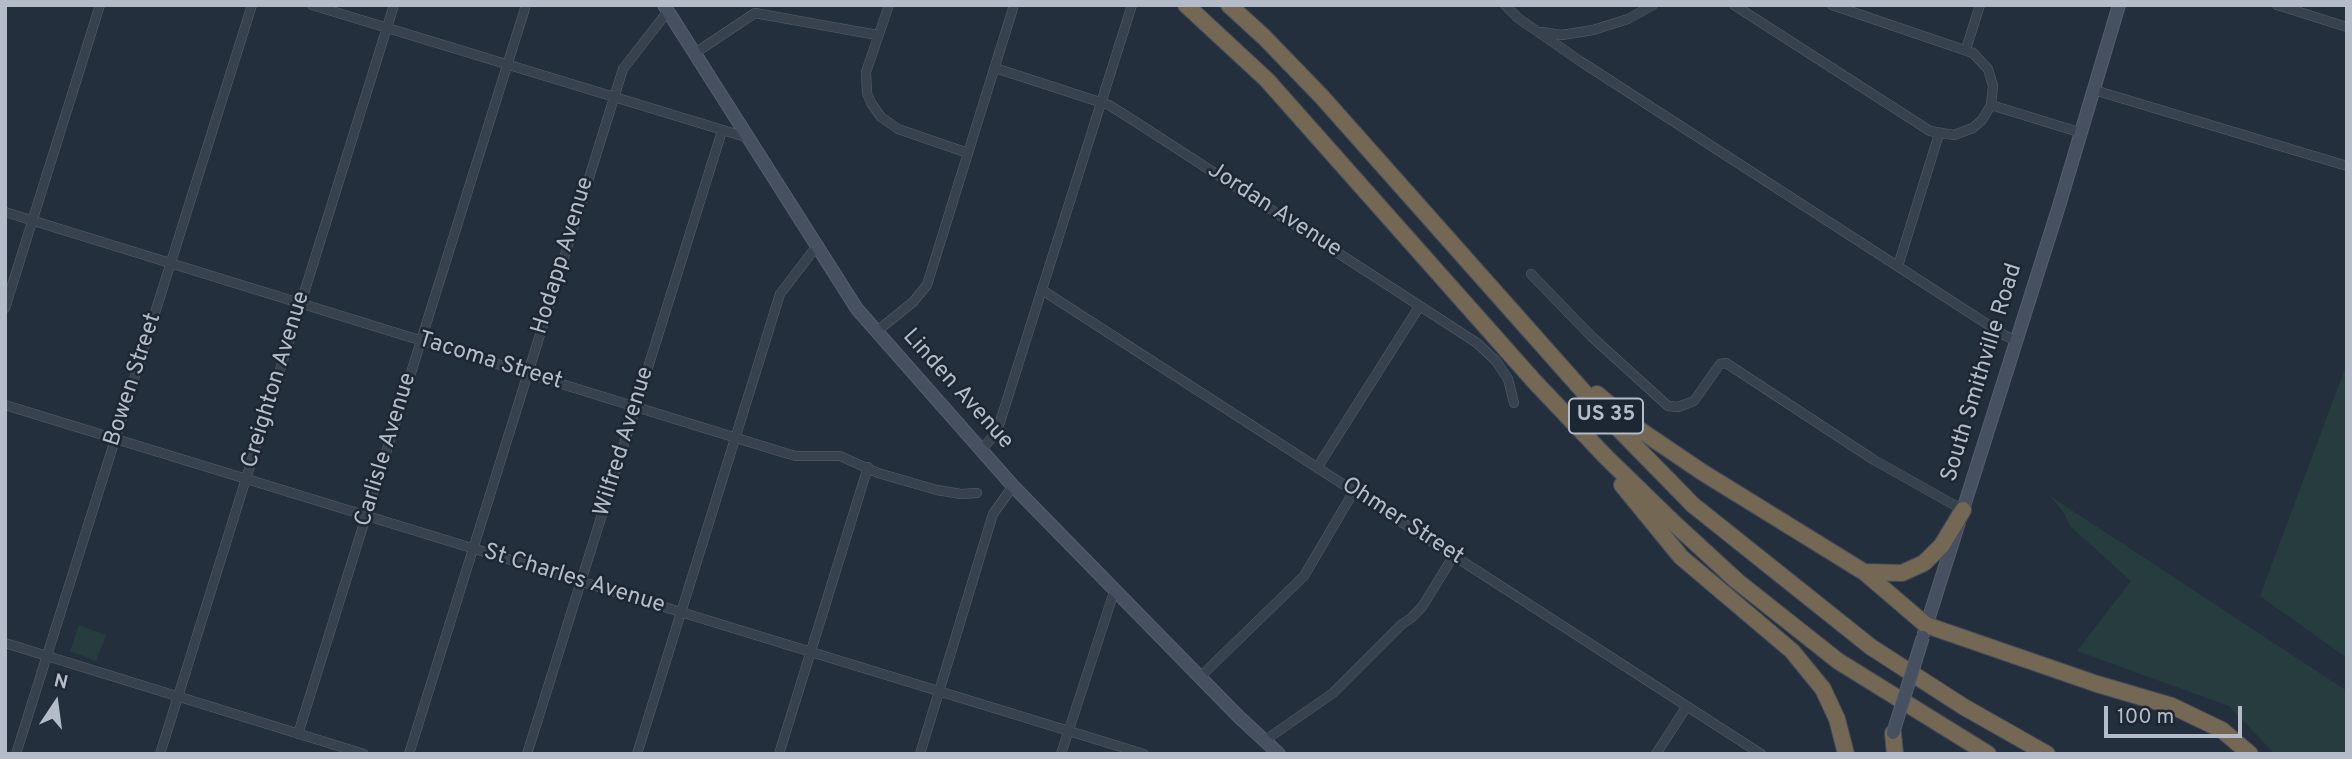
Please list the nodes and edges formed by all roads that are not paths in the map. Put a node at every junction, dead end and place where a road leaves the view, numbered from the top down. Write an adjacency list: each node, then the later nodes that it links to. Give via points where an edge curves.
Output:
1 (100, 5): 38 (street)
2 (252, 5): 40 (street, Bowen Street)
3 (312, 5): 20 (street)
4 (394, 5): 20 (street, Creighton Avenue)
5 (526, 5): 25 (street, Carlisle Avenue)
6 (889, 5): 22 (street)
7 (1014, 5): 26 (street)
8 (1132, 5): 29 (street)
9 (1186, 5): 54 (highway, US 35, via 1267,80)
10 (1229, 5): 50 (highway, US 35, via 1322,97)
11 (1505, 5): 21 (street)
12 (1653, 5): 21 (street, via 1594,30 1557,35)
13 (1734, 5): 33 (street)
14 (1832, 5): 23 (street)
15 (1980, 5): 23 (street)
16 (2119, 5): 27 (main road, South Smithville Road)
17 (2277, 5): 19 (street)
18 (666, 8): 24 (main road, Linden Avenue); 28 (street, Hodapp Avenue, via 627,63)
19 (2347, 27)
20 (387, 29): 25 (street); 44 (street, Creighton Avenue)
21 (1539, 31): 41 (street)
22 (877, 35): 24 (street, via 755,13); 35 (street, via 866,72 874,110 898,129)
23 (1966, 49): 30 (street, via 1987,69 1993,86)
24 (695, 53): 34 (main road, Linden Avenue)
25 (507, 66): 28 (street); 48 (street, Carlisle Avenue)
26 (995, 68): 29 (street, Jordan Avenue); 35 (street)
27 (2094, 90): 32 (main road, South Smithville Road); 36 (street)
28 (614, 98): 31 (street); 51 (street, Hodapp Avenue)
29 (1101, 103): 43 (street); 45 (street, Jordan Avenue)
30 (1991, 105): 32 (street); 33 (street, via 1973,128 1954,135)
31 (722, 131): 34 (street); 55 (street, Wilfred Avenue)
32 (2082, 133): 49 (main road, South Smithville Road)
33 (1939, 134): 41 (street)
34 (749, 138): 39 (main road, Linden Avenue)
35 (968, 153): 47 (street, via 927,285)
36 (2347, 166)
37 (5, 212): 38 (street, Tacoma Street)
38 (32, 220): 40 (street, Tacoma Street); 46 (street)
39 (816, 247): 47 (main road, Linden Avenue); 57 (street, via 780,294)
40 (170, 262): 44 (street, Tacoma Street); 56 (street, Bowen Street)
41 (1898, 266): 49 (street)
42 (1531, 274): 65 (street, via 1668,405 1678,407 1693,401 1723,363 1874,460)
43 (1042, 290): 58 (street, via 996,433); 60 (street, Ohmer Street)
44 (301, 304): 48 (street, Tacoma Street); 61 (street, Creighton Avenue)
45 (1419, 307): 52 (street, Jordan Avenue, via 1488,352 1510,383); 60 (street)
46 (5, 308)
47 (876, 332): 58 (main road, Linden Avenue)
48 (421, 341): 51 (street, Tacoma Street); 66 (street, Carlisle Avenue)
49 (2016, 341): 65 (main road, South Smithville Road)
50 (1556, 360): 69 (highway, via 1640,430); 102 (highway, US 35, via 1693,505 1746,548 1871,647)
51 (528, 374): 55 (street, Tacoma Street); 67 (street, Hodapp Avenue)
52 (1514, 403)
53 (5, 405): 56 (street, St Charles Avenue)
54 (1557, 405): 98 (highway, via 1681,557 1792,651 1823,689); 101 (highway, US 35, via 1737,581 1838,660)
55 (635, 407): 57 (street, Tacoma Street); 70 (street, Wilfred Avenue)
56 (116, 438): 61 (street, St Charles Avenue); 76 (street, Bowen Street)
57 (735, 438): 59 (street, Tacoma Street, via 796,456 840,456); 72 (street)
58 (982, 449): 62 (main road, Linden Avenue)
59 (868, 467): 64 (street, Tacoma Street, via 951,493); 75 (street)
60 (1318, 468): 63 (street, Ohmer Street)
61 (246, 479): 66 (street, St Charles Avenue); 79 (street, Creighton Avenue)
62 (1013, 485): 71 (main road, Linden Avenue); 78 (street, via 993,514)
63 (1354, 491): 68 (street, Ohmer Street); 77 (street, via 1304,576)
64 (976, 493)
65 (1963, 510): 69 (highway, via 1942,545 1924,563 1902,573); 73 (main road, South Smithville Road)
66 (366, 516): 67 (street, St Charles Avenue); 83 (street, Carlisle Avenue)
67 (473, 549): 70 (street, St Charles Avenue); 88 (street, Hodapp Avenue)
68 (1454, 555): 80 (street, Ohmer Street); 84 (street, via 1411,618 1333,693)
69 (1864, 572): 73 (highway)
70 (581, 582): 72 (street, St Charles Avenue); 89 (street, Wilfred Avenue)
71 (1115, 589): 77 (main road, Linden Avenue); 81 (street)
72 (681, 612): 75 (street, St Charles Avenue); 90 (street)
73 (1925, 631): 82 (main road, South Smithville Road, bridge); 103 (highway, via 2172,706 2222,730)
74 (5, 643): 76 (street)
75 (811, 652): 78 (street, St Charles Avenue); 91 (street)
76 (47, 656): 79 (street); 85 (street, Bowen Street)
77 (1200, 677): 84 (main road, Linden Avenue)
78 (939, 690): 81 (street, St Charles Avenue); 92 (street)
79 (178, 696): 83 (street); 86 (street, Creighton Avenue)
80 (1687, 706): 96 (street); 97 (street, Ohmer Street)
81 (1069, 730): 93 (street); 94 (street, St Charles Avenue)
82 (1893, 733): 99 (main road, South Smithville Road); 100 (highway)
83 (298, 734): 87 (street)
84 (1265, 741): 95 (main road, Linden Avenue)
85 (16, 754)
86 (160, 754)
87 (364, 754)
88 (409, 754)
89 (527, 754)
90 (637, 754)
91 (779, 754)
92 (920, 754)
93 (1061, 754)
94 (1144, 754)
95 (1279, 754)
96 (1656, 754)
97 (1761, 754)
98 (1846, 754)
99 (1887, 754)
100 (1895, 754)
101 (1988, 754)
102 (2047, 754)
103 (2250, 754)

